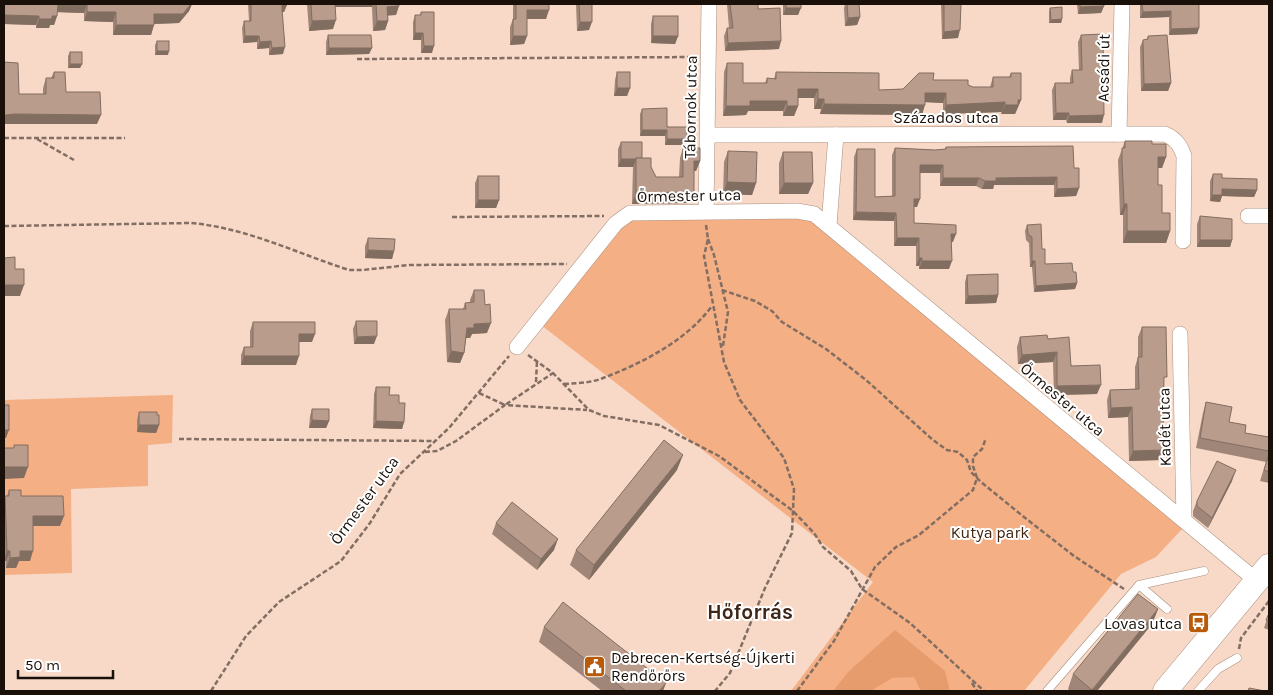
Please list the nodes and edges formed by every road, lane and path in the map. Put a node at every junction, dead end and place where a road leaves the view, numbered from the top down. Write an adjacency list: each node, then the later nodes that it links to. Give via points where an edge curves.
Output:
1 (709, 4): 3 (street, Tábornok utca)
2 (1122, 4): 5 (street, Acsádi út)
3 (708, 57): 4 (path); 7 (street, Tábornok utca)
4 (357, 59)
5 (1120, 134): 6 (street, Százados utca); 20 (street, Százados utca, via 1165,134 1180,146 1184,167)
6 (836, 135): 7 (street, Százados utca); 17 (street)
7 (708, 136): 12 (street, Tábornok utca)
8 (4, 138): 9 (path)
9 (36, 138): 10 (path); 11 (path)
10 (125, 138)
11 (74, 160)
12 (706, 211): 14 (street, Őrmester utca, via 636,212); 17 (street, Őrmester utca, via 806,212); 19 (path)
13 (452, 216): 14 (path)
14 (626, 216): 21 (street, Őrmester utca, via 616,223)
15 (1248, 216): 16 (street)
16 (1269, 216)
17 (829, 225): 40 (street, Őrmester utca)
18 (4, 226): 21 (path, via 217,225 356,270 409,265)
19 (708, 239): 22 (path); 23 (path, via 704,256)
20 (1183, 241)
21 (584, 264): 25 (street, Őrmester utca)
22 (722, 290): 26 (path, via 728,312); 38 (path, via 763,306 782,322 826,349 866,380 932,440 947,450 958,452 967,460)
23 (712, 306): 26 (path); 30 (path, via 694,329 652,355 602,378)
24 (1180, 334): 40 (street, Kadét utca)
25 (516, 347): 27 (path); 31 (path, Őrmester utca)
26 (722, 347): 39 (path, via 724,362 740,400 784,458 794,489)
27 (537, 362): 28 (path); 29 (path)
28 (553, 373): 29 (path); 30 (path)
29 (536, 382): 32 (path)
30 (564, 384): 33 (path)
31 (479, 393): 32 (path); 36 (path, Őrmester utca)
32 (505, 405): 33 (path); 37 (path, via 445,447)
33 (589, 410): 39 (path, via 604,416 659,425 720,456)
34 (986, 438): 38 (path, via 974,457)
35 (179, 439): 36 (path)
36 (436, 441): 37 (path, Őrmester utca)
37 (423, 452): 51 (path, Őrmester utca, via 400,474 370,523 341,561 279,602 246,636)
38 (977, 478): 44 (path, via 973,490 953,508 919,535 896,547 875,567); 45 (path, via 1074,556)
39 (793, 511): 44 (path, via 814,532 823,547 851,571); 52 (path, via 792,533 730,673)
40 (1184, 520): 42 (street, Őrmester utca)
41 (1204, 571): 43 (lane)
42 (1263, 574): 50 (main road)
43 (1139, 585): 45 (lane); 47 (lane)
44 (862, 589): 49 (path, via 910,623); 53 (path, via 834,641)
45 (1132, 593): 56 (lane)
46 (1269, 601): 48 (path, via 1241,638)
47 (1167, 609)
48 (1237, 658): 57 (lane, via 1218,669)
49 (970, 679): 54 (path); 55 (path)
50 (1173, 689)
51 (211, 691)
52 (716, 691)
53 (797, 691)
54 (977, 691)
55 (984, 691)
56 (1047, 691)
57 (1198, 691)

